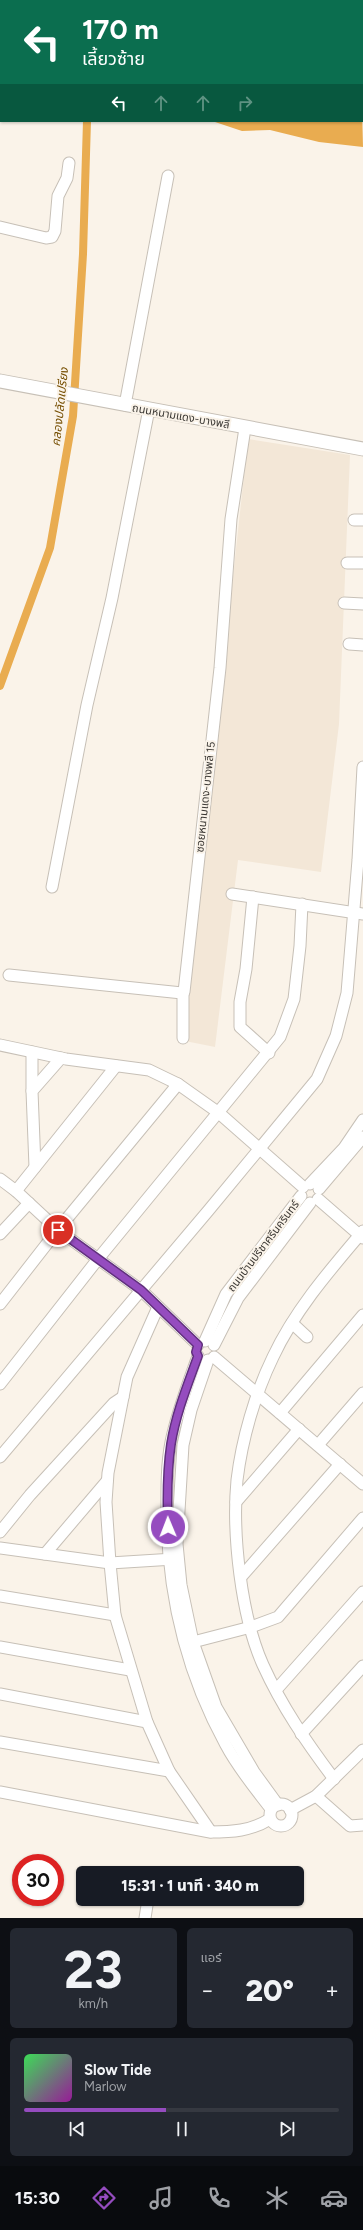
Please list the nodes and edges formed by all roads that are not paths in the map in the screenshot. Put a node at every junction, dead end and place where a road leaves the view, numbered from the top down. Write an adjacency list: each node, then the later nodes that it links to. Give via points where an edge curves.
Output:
1 (69, 163): 3 (street, via 67,178 58,196 55,231 52,237 46,238)
2 (168, 176): 5 (street)
3 (0, 227)
4 (0, 381): 5 (main road, ถนนหนามแดง-บางพลี)
5 (125, 405): 6 (main road, ถนนหนามแดง-บางพลี)
6 (149, 409): 7 (main road, ถนนหนามแดง-บางพลี); 16 (street)
7 (245, 428): 8 (main road, ถนนหนามแดง-บางพลี); 22 (street, ซอยหนามแดง-บางพลี 15, via 231,520 220,668)
8 (363, 449)
9 (347, 563): 10 (street)
10 (363, 563)
11 (344, 603): 12 (street)
12 (363, 604)
13 (349, 644): 14 (street)
14 (363, 645)
15 (363, 767): 20 (street)
16 (52, 887)
17 (232, 894): 18 (street)
18 (253, 897): 19 (street); 26 (street, via 240,1002 240,1027)
19 (302, 904): 20 (street); 26 (street, via 294,999 280,1037)
20 (358, 914): 34 (street, via 347,993 336,1036 316,1079)
21 (9, 975): 22 (street)
22 (183, 993): 23 (street, ซอยหนามแดง-บางพลี 15)
23 (183, 1038)
24 (0, 1045): 25 (street)
25 (32, 1052): 27 (street); 30 (street)
26 (269, 1053): 31 (street)
27 (61, 1058): 28 (street); 30 (street)
28 (116, 1066): 29 (street, via 149,1070); 35 (street)
29 (178, 1084): 31 (street); 40 (street)
30 (32, 1091): 35 (street)
31 (219, 1113): 34 (street); 43 (street)
32 (363, 1120): 38 (street, ถนนบ้านปรีชาศรีนครินทร์)
33 (363, 1137): 38 (street, ถนนบ้านปรีชาศรีนครินทร์)
34 (259, 1149): 38 (street); 44 (street)
35 (35, 1167): 37 (street)
36 (0, 1178): 37 (street)
37 (16, 1191): 39 (street)
38 (310, 1193): 42 (street); 50 (street, ถนนบ้านปรีชาศรีนครินทร์, via 226,1294)
39 (29, 1203): 40 (street); 41 (street)
40 (58, 1230): 43 (street); 45 (street)
41 (0, 1234)
42 (362, 1234): 48 (street, via 313,1292)
43 (98, 1259): 44 (street); 51 (street)
44 (141, 1290): 46 (street); 58 (street)
45 (0, 1304)
46 (158, 1307): 50 (street); 54 (street, via 127,1377)
47 (363, 1315): 55 (street)
48 (292, 1324): 49 (street); 53 (street, via 273,1357)
49 (307, 1337)
50 (206, 1350): 53 (street); 67 (street, ถนนบ้านปรีชาศรีนครินทร์, via 181,1402 171,1444 167,1501)
51 (0, 1384)
52 (363, 1393): 57 (street)
53 (258, 1394): 55 (street); 62 (street, via 237,1479)
54 (123, 1397): 61 (street); 64 (street, via 114,1403 30,1495)
55 (280, 1413): 56 (street)
56 (299, 1429): 57 (street); 62 (street)
57 (318, 1445): 59 (street)
58 (0, 1457)
59 (340, 1464): 60 (street); 69 (street)
60 (362, 1480)
61 (107, 1481): 66 (street); 68 (street)
62 (236, 1502): 69 (street)
63 (363, 1518): 73 (street, via 278,1617)
64 (0, 1532)
65 (0, 1548): 66 (street)
66 (45, 1554): 68 (street)
67 (173, 1559): 68 (street); 74 (street, ถนนบ้านปรีชาศรีนครินทร์); 89 (street, ถนนบ้านปรีชาศรีนครินทร์, via 172,1586 184,1642 208,1710 244,1774)
68 (110, 1563): 72 (street)
69 (241, 1577): 73 (street)
70 (363, 1592): 78 (street)
71 (0, 1596): 72 (street)
72 (115, 1615): 77 (street)
73 (251, 1627): 74 (street); 78 (street, via 263,1664)
74 (193, 1642): 89 (street, ถนนบ้านปรีชาศรีนครินทร์, via 216,1707 254,1772)
75 (0, 1647): 77 (street)
76 (363, 1666): 81 (street)
77 (130, 1670): 80 (street)
78 (276, 1690): 81 (street)
79 (0, 1694): 80 (street)
80 (147, 1722): 84 (street)
81 (301, 1734): 85 (street)
82 (0, 1742): 84 (street)
83 (363, 1750): 85 (street)
84 (169, 1771): 91 (street)
85 (334, 1779): 87 (street)
86 (0, 1792): 91 (street)
87 (316, 1796): 88 (street); 90 (street, via 350,1826)
88 (290, 1810): 89 (street, ถนนบ้านปรีชาศรีนครินทร์, via 285,1805); 89 (street, via 292,1817 285,1826 278,1826)
89 (273, 1811): 91 (street, via 259,1826 228,1833)
90 (363, 1825)
91 (211, 1832)
92 (147, 1906): 93 (street)
93 (145, 1918)

